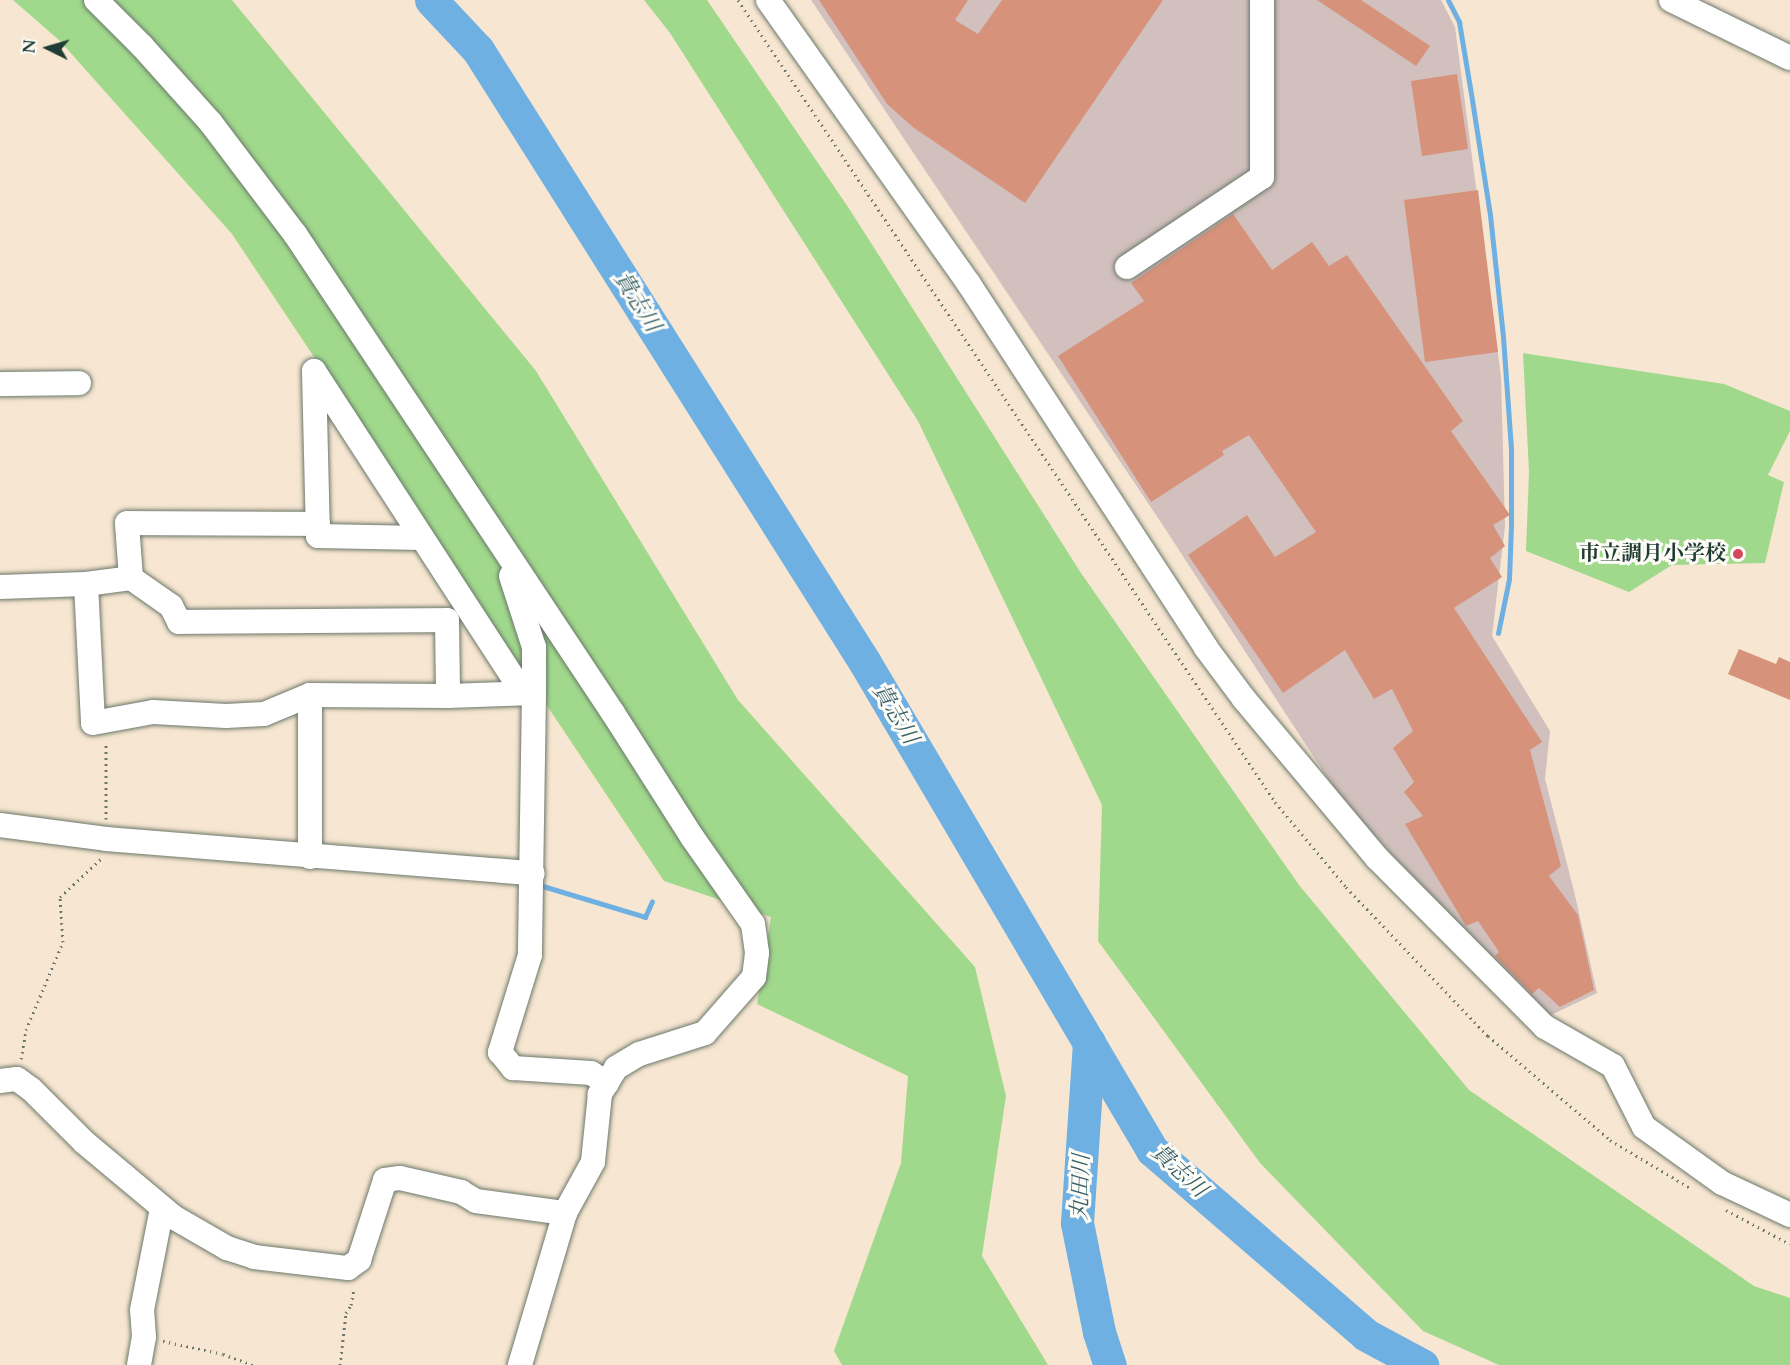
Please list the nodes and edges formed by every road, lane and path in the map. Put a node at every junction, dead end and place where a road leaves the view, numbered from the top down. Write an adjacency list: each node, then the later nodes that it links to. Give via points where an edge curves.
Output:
1 (96, 0): 11 (street, via 211,123 295,234)
2 (768, 0): 29 (street, via 969,284 1206,648 1370,849 1545,1027 1612,1066 1644,1127 1722,1183)
3 (1263, 0): 6 (street, via 1262,177)
4 (1671, 0): 5 (street)
5 (1790, 58)
6 (1127, 267)
7 (79, 383): 8 (street)
8 (0, 384)
9 (318, 524): 10 (street, via 318,536); 10 (street, via 314,370); 13 (street, via 127,524)
10 (422, 538): 12 (street)
11 (509, 559): 17 (street, via 534,647); 26 (street, via 753,924 753,977 705,1033 639,1054 616,1068)
12 (445, 573): 16 (street); 17 (street)
13 (131, 578): 14 (street); 16 (street, via 171,606 179,622)
14 (86, 584): 15 (street); 20 (street, via 93,723)
15 (0, 586)
16 (447, 620): 19 (street)
17 (528, 693): 19 (street); 24 (street)
18 (310, 694): 19 (street); 20 (street, via 264,714 153,712); 23 (street)
19 (448, 696)
20 (106, 721): 22 (path)
21 (0, 825): 22 (street)
22 (106, 839): 23 (street); 25 (path, via 102,858 60,897 63,942)
23 (310, 857): 24 (street)
24 (533, 873): 26 (street, via 530,955 500,1052 513,1068 591,1073)
25 (9, 1080): 27 (street, via 31,1089 84,1142)
26 (607, 1083): 28 (street, via 600,1094 593,1162)
27 (162, 1208): 30 (street, via 227,1248 255,1257 348,1268); 31 (street, via 142,1310)
28 (565, 1213): 30 (street, via 476,1201 461,1192 400,1178 385,1180); 35 (street)
29 (1790, 1215)
30 (359, 1260): 34 (path, via 346,1313)
31 (144, 1337): 32 (street); 33 (path, via 223,1354)
32 (140, 1365)
33 (254, 1365)
34 (340, 1365)
35 (520, 1365)

